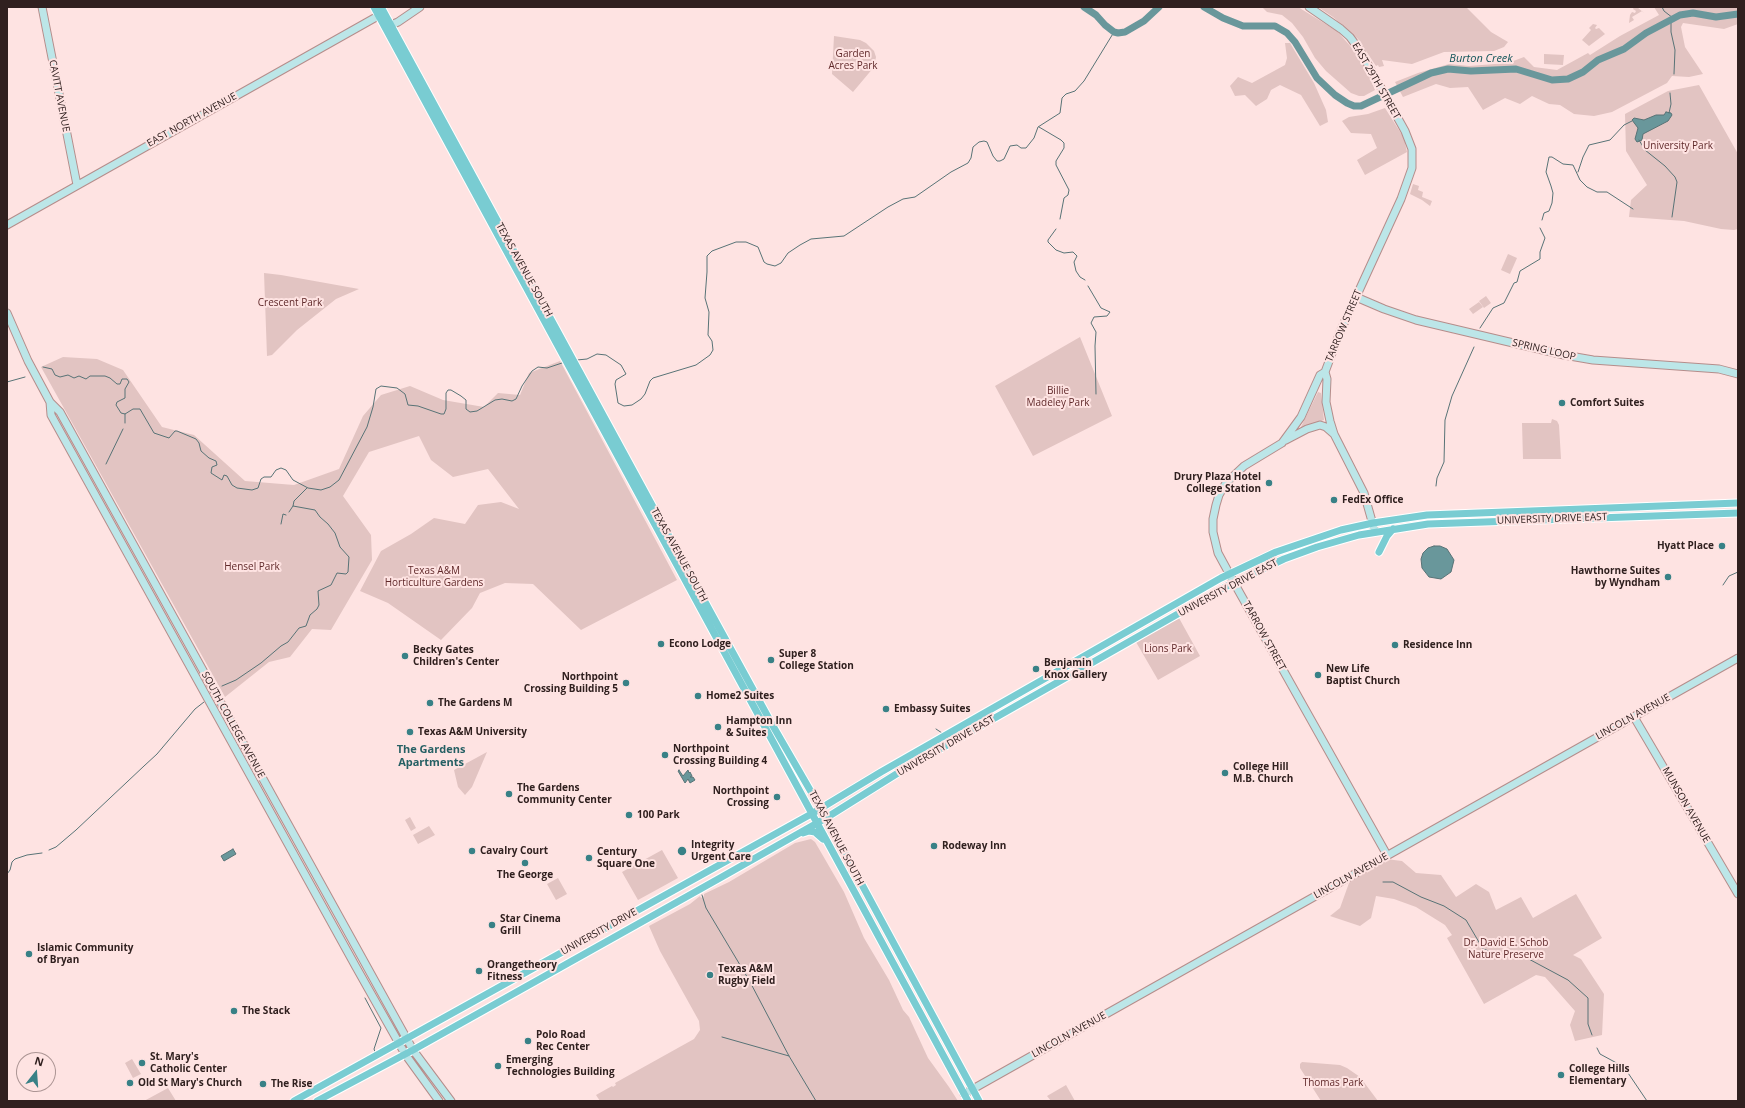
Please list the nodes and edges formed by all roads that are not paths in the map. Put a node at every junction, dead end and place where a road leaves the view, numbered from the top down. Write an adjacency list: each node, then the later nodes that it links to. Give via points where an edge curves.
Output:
1 (42, 7): 11 (street, CAVITT AVENUE)
2 (374, 7): 6 (main road, TEXAS AVENUE SOUTH)
3 (381, 7): 7 (main road, TEXAS AVENUE SOUTH)
4 (420, 7): 7 (street)
5 (1309, 7): 8 (street, EAST 29TH STREET, via 1350,36 1405,131)
6 (378, 16): 7 (street); 9 (main road, TEXAS AVENUE SOUTH); 11 (street, EAST NORTH AVENUE)
7 (391, 25): 10 (main road, TEXAS AVENUE SOUTH)
8 (1412, 149): 14 (street, TARROW STREET, via 1413,161 1408,181)
9 (451, 150): 10 (main road, via 457,152 473,182); 13 (main road, TEXAS AVENUE SOUTH)
10 (477, 183): 15 (main road, TEXAS AVENUE SOUTH)
11 (77, 185): 12 (street, EAST NORTH AVENUE)
12 (7, 225)
13 (516, 268): 15 (main road, via 523,275 541,307); 17 (main road, TEXAS AVENUE SOUTH)
14 (1356, 297): 19 (street, TARROW STREET); 20 (street, SPRING LOOP, via 1416,320 1564,356 1719,369)
15 (545, 308): 18 (main road, TEXAS AVENUE SOUTH)
16 (7, 313): 23 (street, SOUTH COLLEGE AVENUE)
17 (543, 319): 18 (main road, via 549,322 564,350); 39 (main road, TEXAS AVENUE SOUTH)
18 (572, 357): 42 (main road, TEXAS AVENUE SOUTH)
19 (1325, 372): 21 (street, TARROW STREET, via 1320,375); 22 (street)
20 (1738, 374)
21 (1315, 385): 22 (street, via 1322,388); 25 (street, TARROW STREET, via 1299,421)
22 (1326, 395): 24 (street, via 1327,412)
23 (50, 402): 36 (street, SOUTH COLLEGE AVENUE, via 60,412); 37 (street, SOUTH COLLEGE AVENUE, via 51,414)
24 (1334, 434): 25 (street, via 1320,425); 32 (street, via 1364,493)
25 (1282, 443): 38 (street, TARROW STREET, via 1236,472 1219,495 1213,519 1213,532 1218,553)
26 (1738, 503): 27 (main road, UNIVERSITY DRIVE EAST)
27 (1680, 505): 28 (main road, UNIVERSITY DRIVE EAST); 30 (main road)
28 (1488, 512): 31 (main road); 32 (main road, UNIVERSITY DRIVE EAST, via 1427,515)
29 (1738, 513): 30 (main road, UNIVERSITY DRIVE EAST)
30 (1681, 515): 31 (main road, UNIVERSITY DRIVE EAST)
31 (1478, 522): 33 (main road, UNIVERSITY DRIVE EAST, via 1428,524)
32 (1373, 523): 34 (street); 38 (main road, UNIVERSITY DRIVE EAST, via 1312,539 1276,552)
33 (1394, 529): 34 (main road, UNIVERSITY DRIVE EAST); 35 (main road)
34 (1375, 532): 40 (main road, UNIVERSITY DRIVE EAST, via 1317,547 1271,564)
35 (1379, 552)
36 (147, 569): 37 (street); 50 (street, SOUTH COLLEGE AVENUE)
37 (139, 574): 51 (street, SOUTH COLLEGE AVENUE)
38 (1229, 574): 40 (street, TARROW STREET); 41 (main road, UNIVERSITY DRIVE EAST)
39 (685, 581): 42 (main road, via 691,583 707,613); 53 (main road, TEXAS AVENUE SOUTH)
40 (1234, 583): 43 (main road, UNIVERSITY DRIVE EAST); 58 (street, TARROW STREET)
41 (1160, 614): 43 (main road, via 1160,619); 44 (main road, UNIVERSITY DRIVE EAST)
42 (712, 615): 52 (main road, TEXAS AVENUE SOUTH)
43 (1150, 630): 47 (main road, UNIVERSITY DRIVE EAST)
44 (1106, 645): 46 (main road, UNIVERSITY DRIVE EAST); 47 (main road, via 1101,652 1091,658)
45 (1738, 658): 49 (street, LINCOLN AVENUE)
46 (1074, 663): 48 (main road, via 1074,666 1065,672); 52 (main road, UNIVERSITY DRIVE EAST)
47 (1091, 664): 48 (main road, UNIVERSITY DRIVE EAST)
48 (1063, 679): 54 (main road, UNIVERSITY DRIVE EAST, via 898,773)
49 (1634, 717): 58 (street, LINCOLN AVENUE); 59 (street, MUNSON AVENUE)
50 (245, 745): 51 (street); 60 (street, SOUTH COLLEGE AVENUE)
51 (236, 750): 61 (street, SOUTH COLLEGE AVENUE)
52 (821, 809): 53 (main road, UNIVERSITY DRIVE); 54 (main road, TEXAS AVENUE SOUTH)
53 (813, 814): 55 (main road, TEXAS AVENUE SOUTH); 64 (main road, UNIVERSITY DRIVE)
54 (826, 818): 55 (main road, UNIVERSITY DRIVE EAST); 62 (main road, TEXAS AVENUE SOUTH)
55 (817, 823): 56 (main road, UNIVERSITY DRIVE); 57 (main road, TEXAS AVENUE SOUTH)
56 (795, 835): 57 (main road, via 813,831); 66 (main road, UNIVERSITY DRIVE)
57 (829, 844): 63 (main road, TEXAS AVENUE SOUTH)
58 (1387, 855): 68 (street, LINCOLN AVENUE)
59 (1738, 894)
60 (349, 934): 61 (street); 64 (street, SOUTH COLLEGE AVENUE)
61 (341, 939): 65 (street, SOUTH COLLEGE AVENUE)
62 (918, 989): 63 (main road); 68 (main road, TEXAS AVENUE SOUTH)
63 (910, 994): 69 (main road, TEXAS AVENUE SOUTH)
64 (407, 1039): 65 (main road, UNIVERSITY DRIVE); 66 (street, SOUTH COLLEGE AVENUE)
65 (399, 1044): 67 (street, SOUTH COLLEGE AVENUE); 70 (main road, UNIVERSITY DRIVE)
66 (413, 1050): 67 (main road, UNIVERSITY DRIVE); 73 (street, SOUTH COLLEGE AVENUE)
67 (405, 1054): 71 (main road, UNIVERSITY DRIVE); 72 (street, SOUTH COLLEGE AVENUE)
68 (973, 1089): 69 (street, LINCOLN AVENUE); 74 (main road, TEXAS AVENUE SOUTH)
69 (966, 1098)
70 (294, 1101)
71 (317, 1101)
72 (439, 1101)
73 (451, 1101)
74 (979, 1101)

